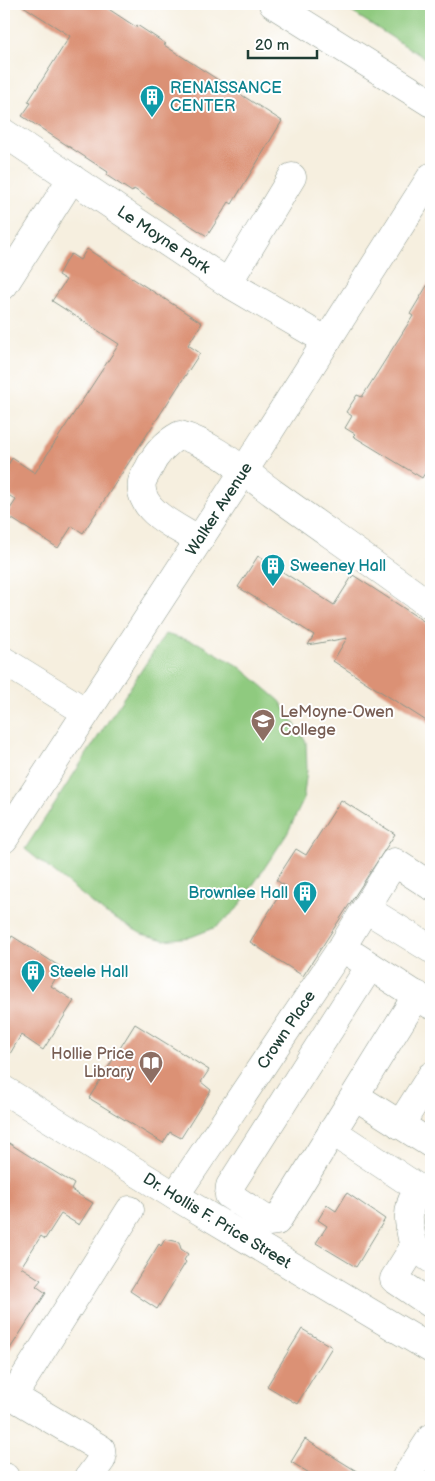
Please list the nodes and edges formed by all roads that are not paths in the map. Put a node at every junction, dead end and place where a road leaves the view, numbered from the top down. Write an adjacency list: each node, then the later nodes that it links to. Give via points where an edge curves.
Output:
1 (273, 4): 2 (street)
2 (431, 103)
3 (4, 132): 5 (street, Le Moyne Park)
4 (292, 177): 8 (street)
5 (72, 178): 8 (street, Le Moyne Park); 9 (street)
6 (431, 178): 7 (street, Walker Avenue)
7 (422, 213): 10 (street, Walker Avenue)
8 (228, 283): 10 (street, Le Moyne Park)
9 (4, 285)
10 (327, 341): 11 (street, Walker Avenue)
11 (244, 471): 12 (street, Walker Avenue); 12 (street, via 194,439 180,436 168,442 154,456 142,482 144,498 153,511); 13 (street)
12 (198, 540): 15 (street, Walker Avenue)
13 (431, 606)
14 (4, 661): 15 (street)
15 (86, 712): 16 (street, Walker Avenue)
16 (12, 807): 17 (street, Walker Avenue)
17 (4, 839)
18 (431, 886): 19 (street, Crown Place, via 394,862)
19 (366, 908): 20 (street, Crown Place); 21 (street)
20 (342, 947): 22 (street); 30 (street, Crown Place)
21 (431, 948)
22 (370, 966): 23 (street); 28 (street, via 230,1186 229,1195 270,1222 277,1221)
23 (424, 1000): 26 (street)
24 (431, 1076): 27 (street)
25 (4, 1090): 30 (street, Dr. Hollis F. Price Street)
26 (354, 1096): 27 (street); 28 (street)
27 (400, 1125): 29 (street)
28 (332, 1131): 32 (street, via 418,1188 410,1202 408,1223)
29 (431, 1144)
30 (175, 1196): 34 (street, Dr. Hollis F. Price Street)
31 (130, 1210): 35 (street)
32 (423, 1253): 33 (street, via 394,1280)
33 (431, 1304)
34 (431, 1349)
35 (8, 1393): 37 (street, via 101,1449 102,1459)
36 (431, 1438): 38 (street)
37 (89, 1477)
38 (406, 1477)

